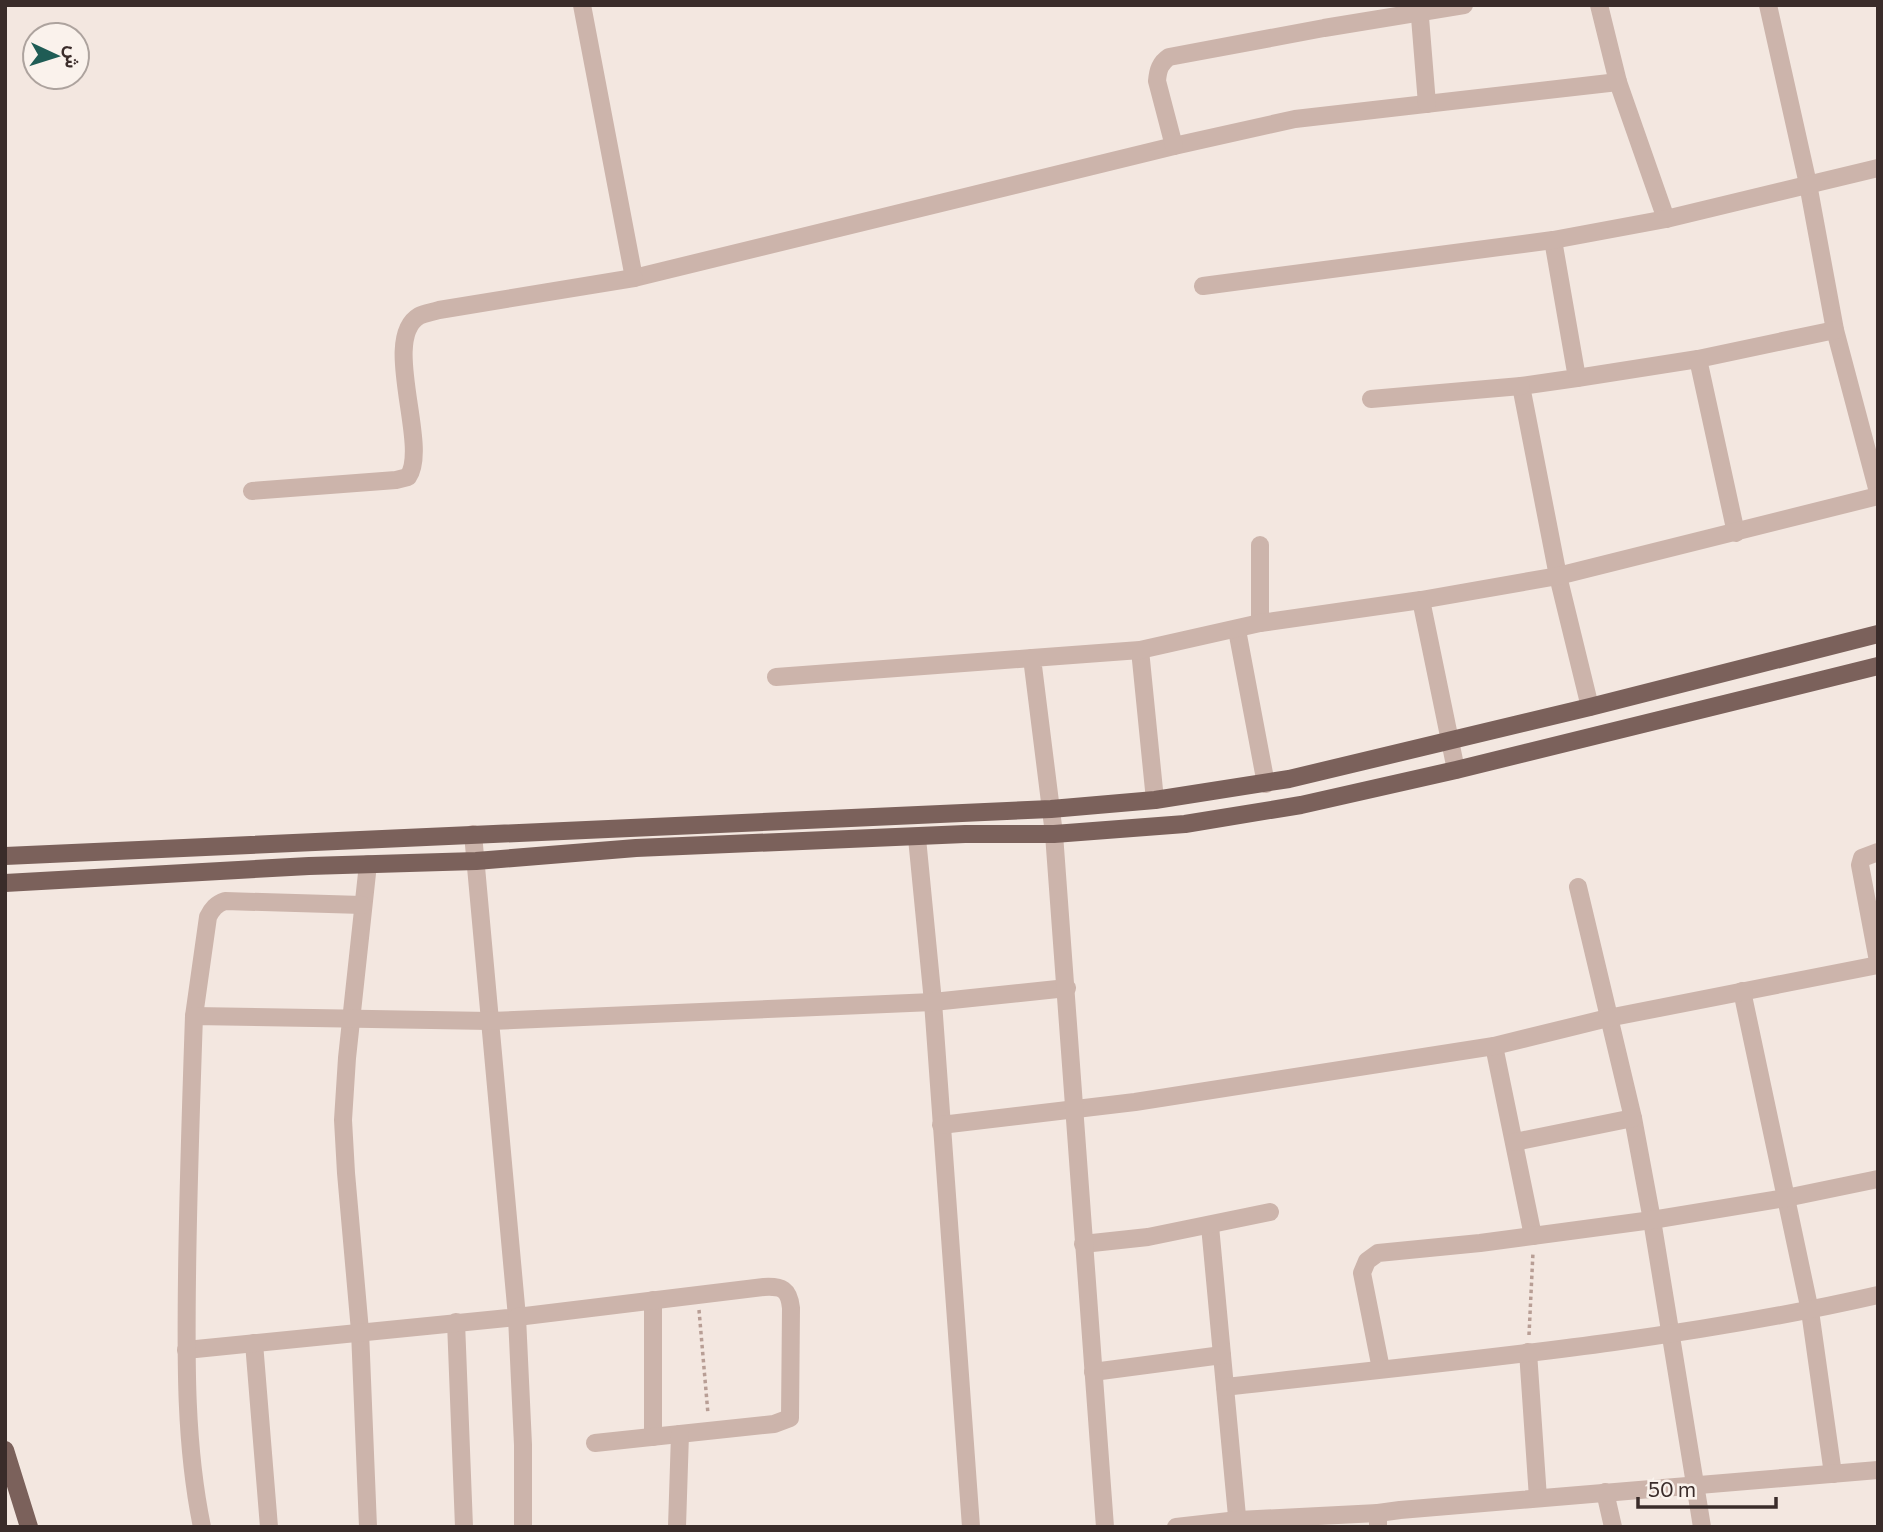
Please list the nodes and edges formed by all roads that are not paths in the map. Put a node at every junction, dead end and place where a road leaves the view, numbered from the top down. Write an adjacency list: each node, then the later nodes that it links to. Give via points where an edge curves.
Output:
1 (582, 5): 13 (street)
2 (1464, 5): 5 (street)
3 (1599, 5): 6 (street)
4 (1768, 5): 10 (street)
5 (1420, 9): 7 (street); 8 (street, via 1169,57 1157,71 1157,81)
6 (1618, 82): 7 (street); 11 (street)
7 (1427, 104): 8 (street, via 1295,120)
8 (1174, 146): 13 (street)
9 (1878, 168): 10 (street)
10 (1808, 184): 11 (street); 15 (street)
11 (1666, 219): 12 (street)
12 (1553, 240): 14 (street); 17 (street)
13 (634, 278): 20 (street, via 419,316 410,324 405,340 415,461 408,477)
14 (1203, 286)
15 (1835, 330): 16 (street); 21 (street)
16 (1698, 359): 17 (street); 22 (street)
17 (1577, 378): 18 (street)
18 (1521, 386): 19 (street); 24 (street)
19 (1371, 399)
20 (251, 491)
21 (1878, 494): 22 (street)
22 (1736, 533): 24 (street)
23 (1260, 545): 26 (street)
24 (1558, 576): 25 (street); 33 (street)
25 (1421, 600): 26 (street); 34 (street)
26 (1260, 623): 27 (street)
27 (1237, 630): 29 (street); 36 (street)
28 (1878, 634): 33 (main road)
29 (1140, 650): 30 (street); 37 (street)
30 (1032, 658): 32 (street); 38 (street)
31 (1878, 666): 35 (main road)
32 (776, 677)
33 (1590, 707): 34 (main road)
34 (1450, 741): 35 (street); 36 (main road)
35 (1456, 770): 40 (main road, via 1301,806 1185,824)
36 (1266, 783): 37 (main road)
37 (1155, 800): 38 (main road)
38 (1051, 809): 39 (main road); 40 (street)
39 (473, 834): 43 (main road); 44 (street)
40 (1054, 834): 41 (main road); 50 (street)
41 (917, 838): 44 (main road, via 636,848); 52 (street)
42 (1878, 852): 49 (street, via 1867,854 1860,864)
43 (5, 856)
44 (475, 861): 45 (main road); 56 (street)
45 (368, 864): 46 (main road); 48 (street)
46 (5, 883)
47 (1578, 887): 55 (street)
48 (362, 905): 53 (street, via 218,904 208,917); 54 (street)
49 (1878, 963): 51 (street)
50 (1067, 988): 52 (street); 58 (street)
51 (1742, 991): 55 (street); 63 (street)
52 (933, 1002): 56 (street); 60 (street)
53 (194, 1016): 54 (street); 77 (street)
54 (352, 1017): 56 (street); 74 (street, via 343,1120)
55 (1608, 1018): 57 (street); 59 (street)
56 (490, 1021): 72 (street)
57 (1494, 1046): 58 (street); 61 (street)
58 (1074, 1110): 60 (street); 68 (street)
59 (1633, 1118): 61 (street); 65 (street)
60 (942, 1125): 101 (street)
61 (1514, 1142): 67 (street)
62 (1878, 1179): 63 (street)
63 (1786, 1198): 65 (street); 71 (street)
64 (1270, 1212): 66 (street)
65 (1652, 1220): 67 (street); 75 (street)
66 (1210, 1226): 68 (street); 79 (street)
67 (1533, 1236): 80 (street, via 1399,1249 1370,1258 1363,1281)
68 (1083, 1244): 81 (street)
69 (1878, 1295): 71 (street)
70 (653, 1300): 72 (street); 83 (street, via 779,1286 790,1297 790,1418 774,1424); 84 (street)
71 (1810, 1311): 75 (street); 88 (street)
72 (517, 1317): 73 (street); 99 (street)
73 (456, 1322): 74 (street); 98 (street)
74 (360, 1331): 76 (street); 97 (street)
75 (1671, 1335): 78 (street); 89 (street)
76 (254, 1343): 77 (street); 96 (street)
77 (186, 1350): 95 (street)
78 (1528, 1352): 80 (street); 91 (street)
79 (1222, 1355): 81 (street); 82 (street)
80 (1381, 1369): 82 (street)
81 (1093, 1372): 102 (street)
82 (1225, 1387): 93 (street)
83 (680, 1434): 84 (street); 100 (street)
84 (653, 1437): 85 (street)
85 (595, 1443)
86 (5, 1450): 94 (main road)
87 (1878, 1470): 88 (street)
88 (1833, 1474): 89 (street)
89 (1697, 1486): 90 (street); 105 (street)
90 (1605, 1492): 91 (street); 104 (street)
91 (1538, 1498): 92 (street)
92 (1378, 1520): 93 (street)
93 (1238, 1523): 103 (street)
94 (29, 1527)
95 (202, 1527)
96 (269, 1527)
97 (368, 1527)
98 (464, 1527)
99 (523, 1527)
100 (677, 1527)
101 (971, 1527)
102 (1105, 1527)
103 (1176, 1527)
104 (1613, 1527)
105 (1702, 1527)

